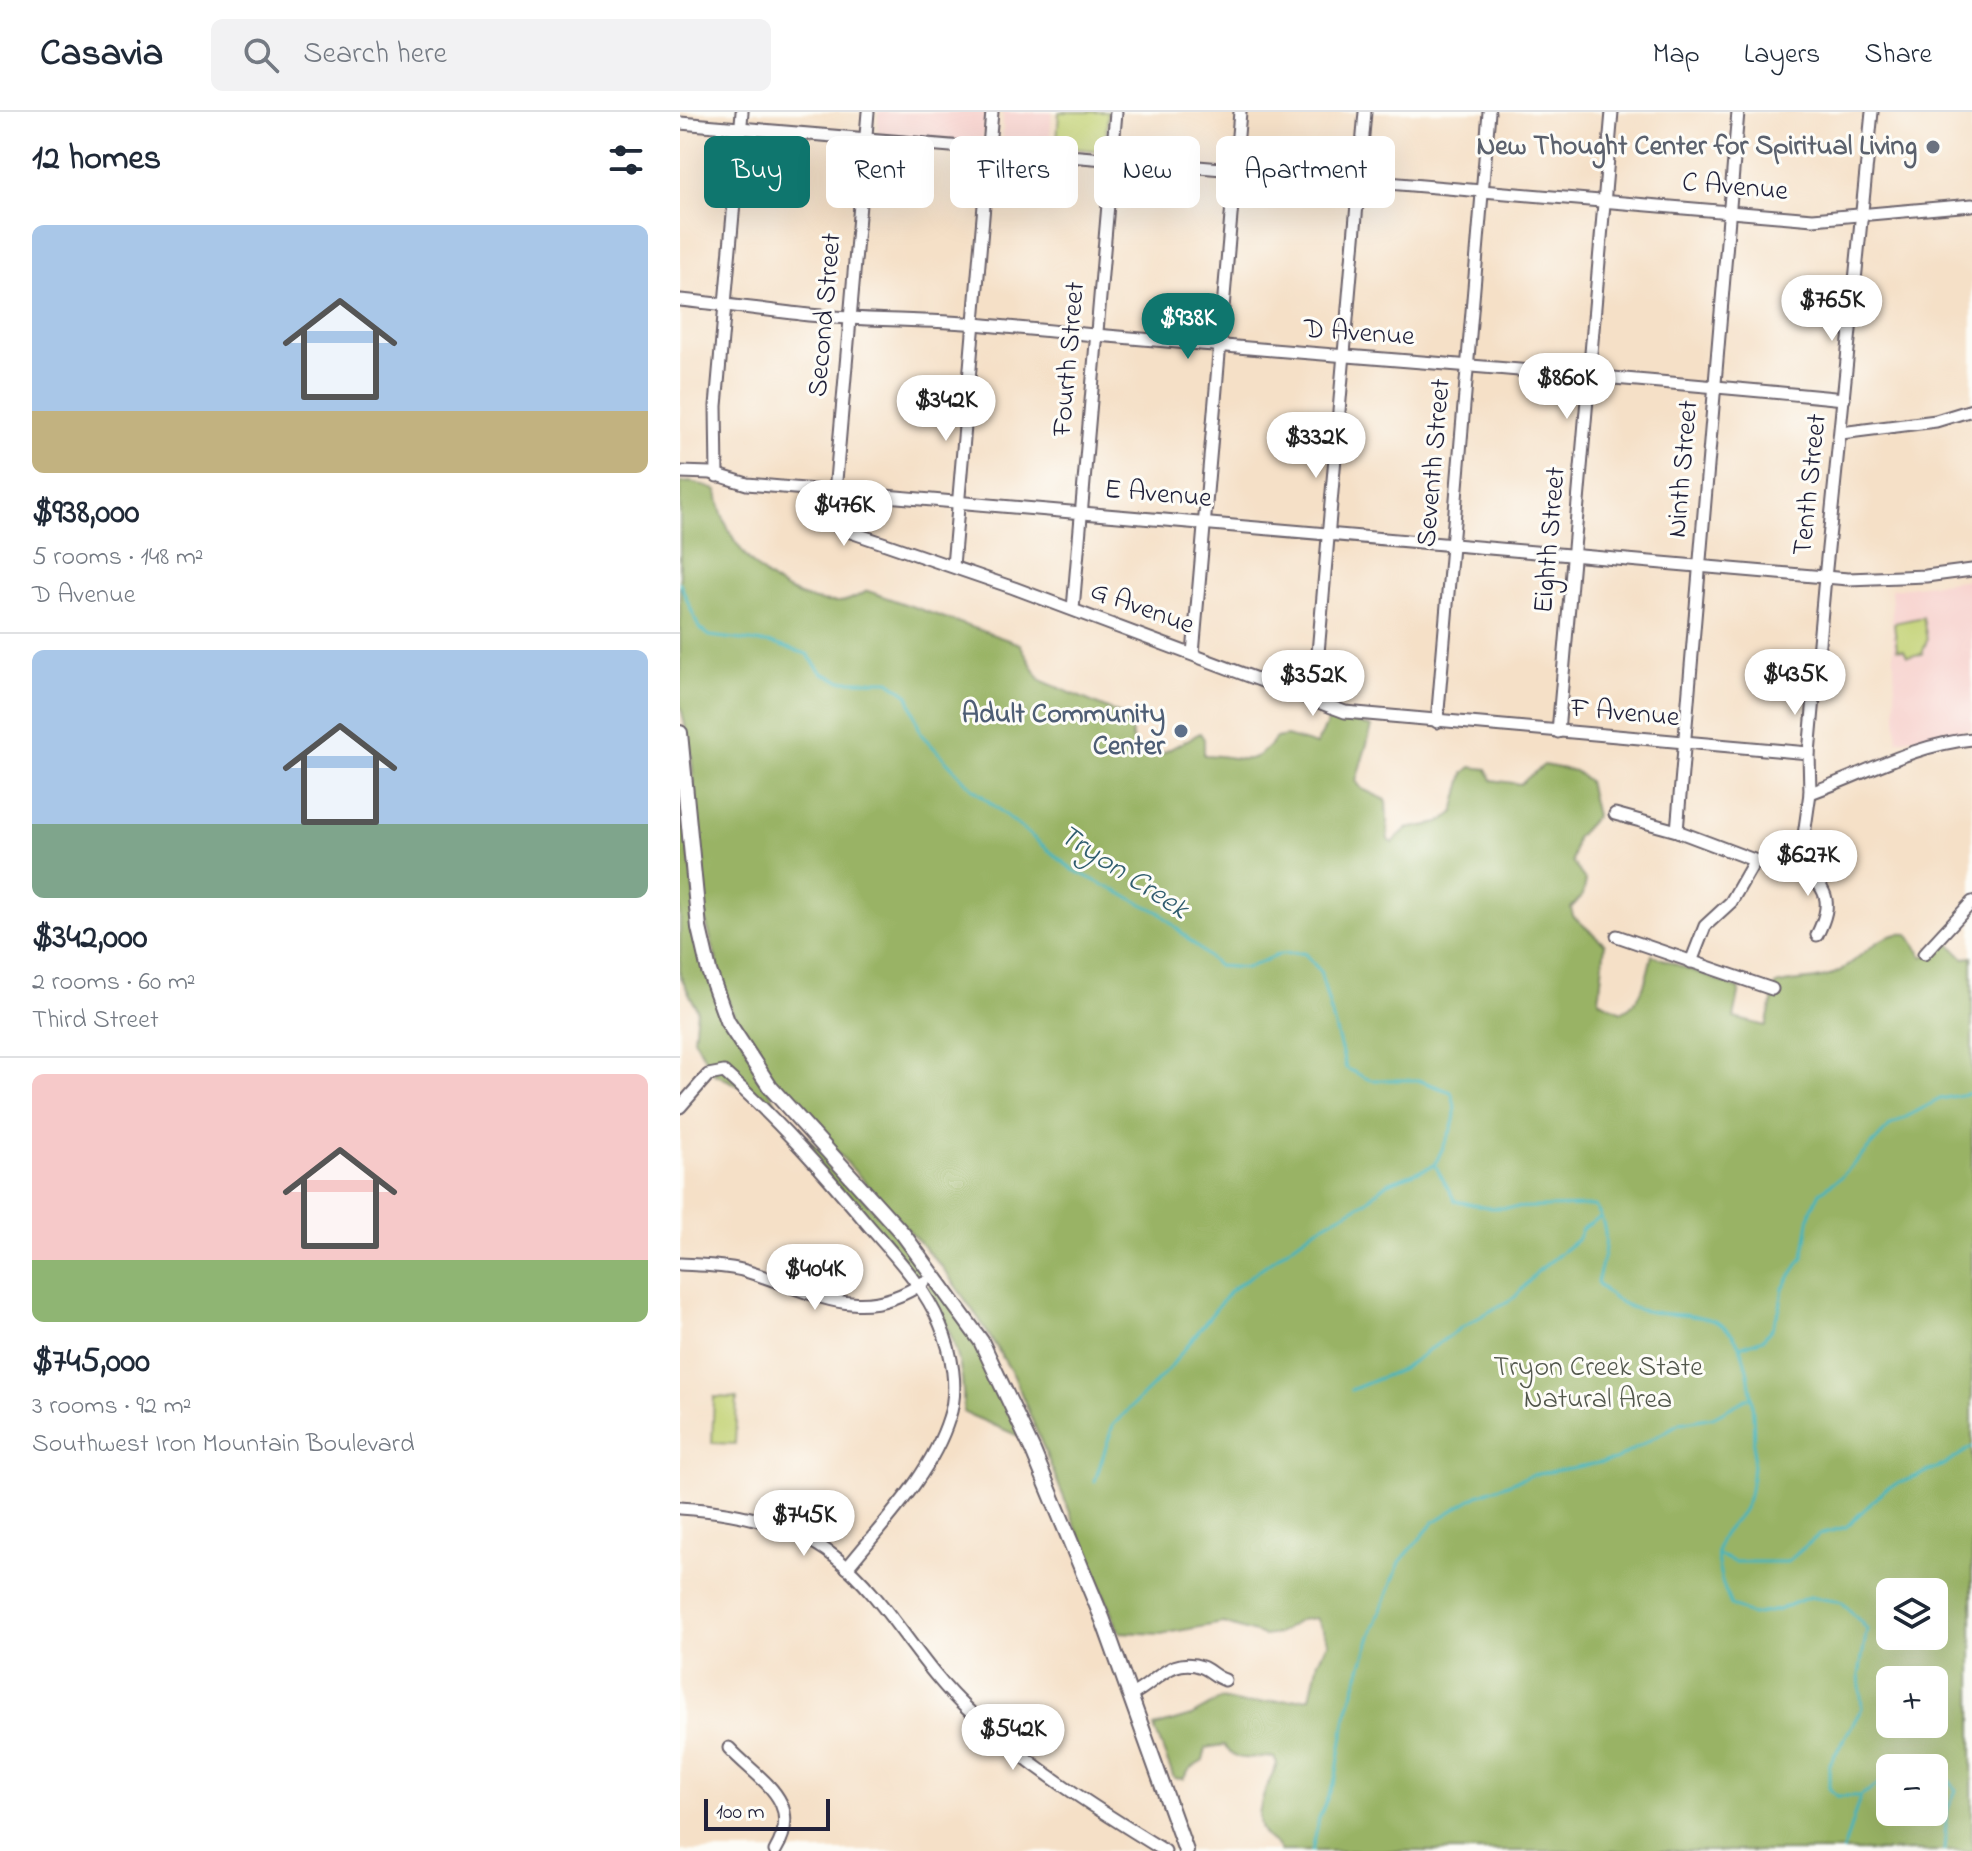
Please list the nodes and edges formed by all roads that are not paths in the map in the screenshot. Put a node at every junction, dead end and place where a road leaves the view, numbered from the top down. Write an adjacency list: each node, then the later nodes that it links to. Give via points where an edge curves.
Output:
1 (742, 112): 12 (street)
2 (868, 112): 14 (street, Second Street)
3 (992, 112): 15 (street)
4 (1116, 112): 16 (street, Fourth Street)
5 (1240, 112): 17 (street)
6 (1365, 112): 18 (street)
7 (1489, 112): 20 (street, Seventh Street)
8 (1612, 112): 21 (street, Eighth Street)
9 (1738, 112): 28 (street, Ninth Street)
10 (1872, 112): 29 (street, Tenth Street)
11 (680, 123): 12 (street, C Avenue)
12 (741, 127): 13 (street, C Avenue); 31 (street)
13 (843, 136)
14 (866, 136)
15 (990, 136)
16 (1114, 136)
17 (1238, 136)
18 (1363, 136)
19 (1395, 183): 20 (street, C Avenue)
20 (1482, 190): 21 (street, C Avenue); 37 (street, Seventh Street)
21 (1604, 201): 28 (street, C Avenue); 38 (street, Eighth Street)
22 (1972, 205): 29 (street, C Avenue)
23 (860, 208): 32 (street, Second Street)
24 (984, 208): 33 (street)
25 (1108, 208): 34 (street, Fourth Street)
26 (1232, 208): 35 (street)
27 (1357, 208): 36 (street)
28 (1730, 211): 29 (street, C Avenue, via 1813,219); 39 (street, Ninth Street)
29 (1864, 215): 40 (street, Tenth Street)
30 (680, 300): 31 (street, D Avenue)
31 (727, 304): 32 (street, D Avenue); 44 (street, via 716,406)
32 (850, 315): 33 (street, D Avenue); 45 (street, Second Street)
33 (974, 324): 34 (street, D Avenue); 46 (street)
34 (1096, 335): 35 (street, D Avenue); 47 (street, Fourth Street)
35 (1220, 346): 36 (street, D Avenue); 49 (street)
36 (1344, 354): 37 (street, D Avenue); 50 (street)
37 (1467, 367): 38 (street, D Avenue); 51 (street, Seventh Street)
38 (1589, 375): 39 (street, D Avenue); 52 (street, Eighth Street)
39 (1715, 388): 40 (street, D Avenue); 54 (street, Ninth Street)
40 (1844, 399): 42 (street, Tenth Street)
41 (1972, 410): 42 (street, via 1922,423)
42 (1841, 433): 56 (street, Tenth Street)
43 (680, 472): 44 (street, E Avenue)
44 (717, 476): 45 (street, E Avenue)
45 (835, 492): 46 (street, E Avenue); 48 (street, Second Street)
46 (958, 503): 47 (street, E Avenue); 53 (street)
47 (1081, 513): 49 (street, E Avenue); 57 (street, Fourth Street)
48 (835, 523): 53 (street, G Avenue)
49 (1205, 523): 50 (street, E Avenue); 58 (street)
50 (1329, 534): 51 (street, E Avenue); 59 (street)
51 (1452, 544): 52 (street, E Avenue); 60 (street, Seventh Street)
52 (1573, 555): 54 (street, E Avenue); 61 (street, Eighth Street)
53 (953, 566): 57 (street, G Avenue)
54 (1699, 566): 56 (street, E Avenue); 64 (street, Ninth Street)
55 (1972, 570): 56 (street, E Avenue, via 1899,578)
56 (1826, 576): 65 (street, Tenth Street)
57 (1073, 609): 58 (street, G Avenue)
58 (1193, 654): 59 (street, G Avenue)
59 (1314, 699): 60 (street, G Avenue, via 1355,714)
60 (1437, 722): 61 (street, F Avenue)
61 (1558, 732): 64 (street, F Avenue)
62 (680, 733): 79 (main road, via 699,928 727,1021 770,1087)
63 (1972, 739): 66 (street, via 1889,759)
64 (1684, 743): 65 (street, F Avenue); 68 (street, Ninth Street)
65 (1809, 753): 66 (street, Tenth Street)
66 (1810, 793): 70 (street, Tenth Street)
67 (1615, 814): 68 (street)
68 (1677, 831): 69 (street)
69 (1754, 862): 70 (street, via 1788,871); 75 (street, via 1731,902 1705,926)
70 (1800, 863): 72 (street, via 1826,894 1827,914)
71 (1972, 902): 74 (street)
72 (1817, 935)
73 (1617, 936): 75 (street)
74 (1924, 954)
75 (1691, 962): 76 (street)
76 (1772, 989)
77 (680, 1107): 80 (street, via 708,1075 724,1072 803,1146)
78 (680, 1264): 80 (street, via 737,1269 853,1305 884,1303)
79 (935, 1274): 80 (street); 84 (main road, via 970,1323 999,1378)
80 (918, 1286): 82 (street, via 949,1345 954,1387 949,1418 910,1489)
81 (680, 1508): 82 (street, via 731,1513 774,1526 818,1545)
82 (847, 1568): 87 (street, via 954,1696 1013,1750)
83 (1225, 1680): 84 (street, via 1204,1667 1180,1665 1163,1670)
84 (1131, 1695): 88 (main road)
85 (729, 1748): 86 (street, via 771,1787 785,1810 786,1830)
86 (775, 1851)
87 (1165, 1851)
88 (1186, 1851)

